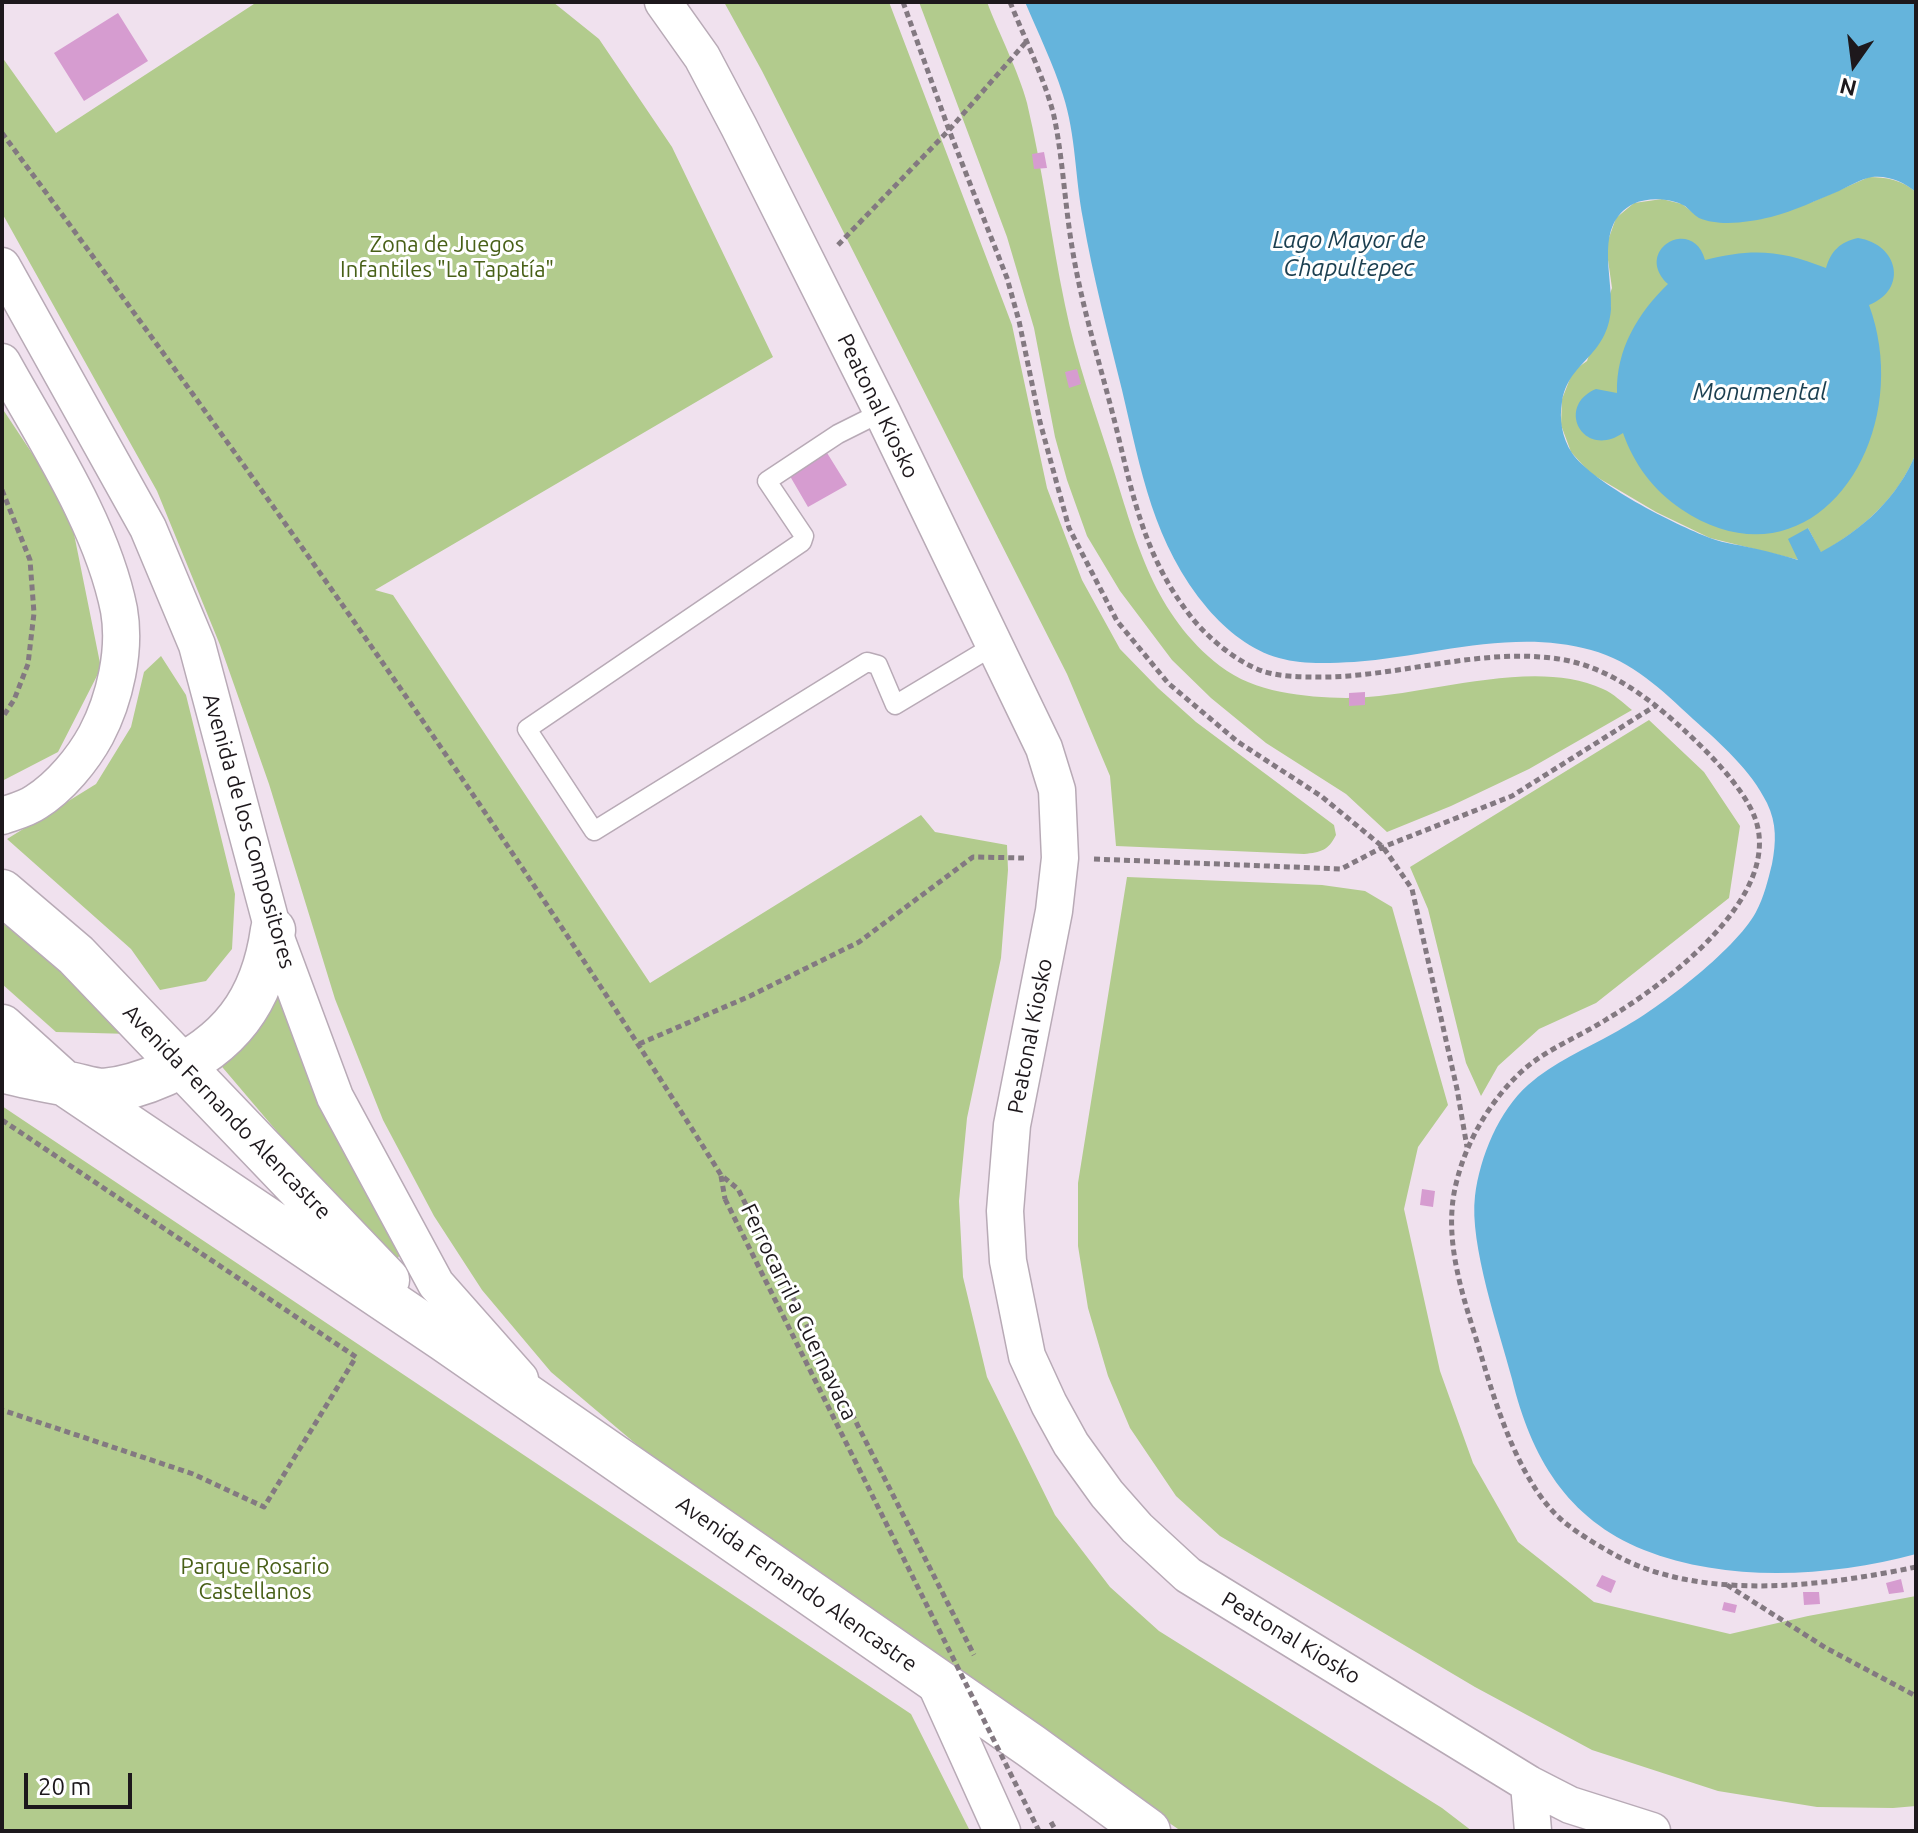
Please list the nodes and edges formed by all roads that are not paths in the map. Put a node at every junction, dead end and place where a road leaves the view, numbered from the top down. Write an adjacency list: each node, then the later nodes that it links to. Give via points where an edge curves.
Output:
1 (663, 2): 4 (street, Peatonal Kiosko, via 702,57)
2 (2, 266): 8 (street, Avenida de los Compositores, via 148,528 197,645)
3 (2, 362): 6 (street, via 101,554 119,611 121,641 113,694 86,755 36,803)
4 (882, 412): 5 (street, Peatonal Kiosko); 5 (lane, via 767,481 804,536 802,542 527,729 594,831 867,662 878,665 895,705)
5 (995, 645): 16 (street, Peatonal Kiosko, via 1044,748 1057,790 1060,858 1054,911 1012,1125 1005,1211 1008,1261 1027,1356 1049,1404 1107,1494 1188,1575)
6 (2, 816)
7 (2, 892): 10 (street, Avenida Fernando Alencastre, via 76,955)
8 (273, 930): 10 (street, via 261,981 249,1005 219,1041); 14 (street, Avenida de los Compositores, via 335,1097 436,1284)
9 (2, 1027): 12 (street, Avenida Fernando Alencastre)
10 (183, 1065): 12 (street, via 102,1091); 13 (street, Avenida Fernando Alencastre)
11 (2, 1070): 12 (street)
12 (64, 1083): 13 (street, Avenida Fernando Alencastre)
13 (444, 1339): 14 (street, Avenida Fernando Alencastre)
14 (553, 1416): 15 (street, Avenida Fernando Alencastre)
15 (933, 1678): 17 (street); 18 (street, Avenida Fernando Alencastre)
16 (1529, 1784): 19 (street); 20 (street, Peatonal Kiosko, via 1570,1805)
17 (1002, 1831)
18 (1148, 1831)
19 (1533, 1831)
20 (1652, 1831)

